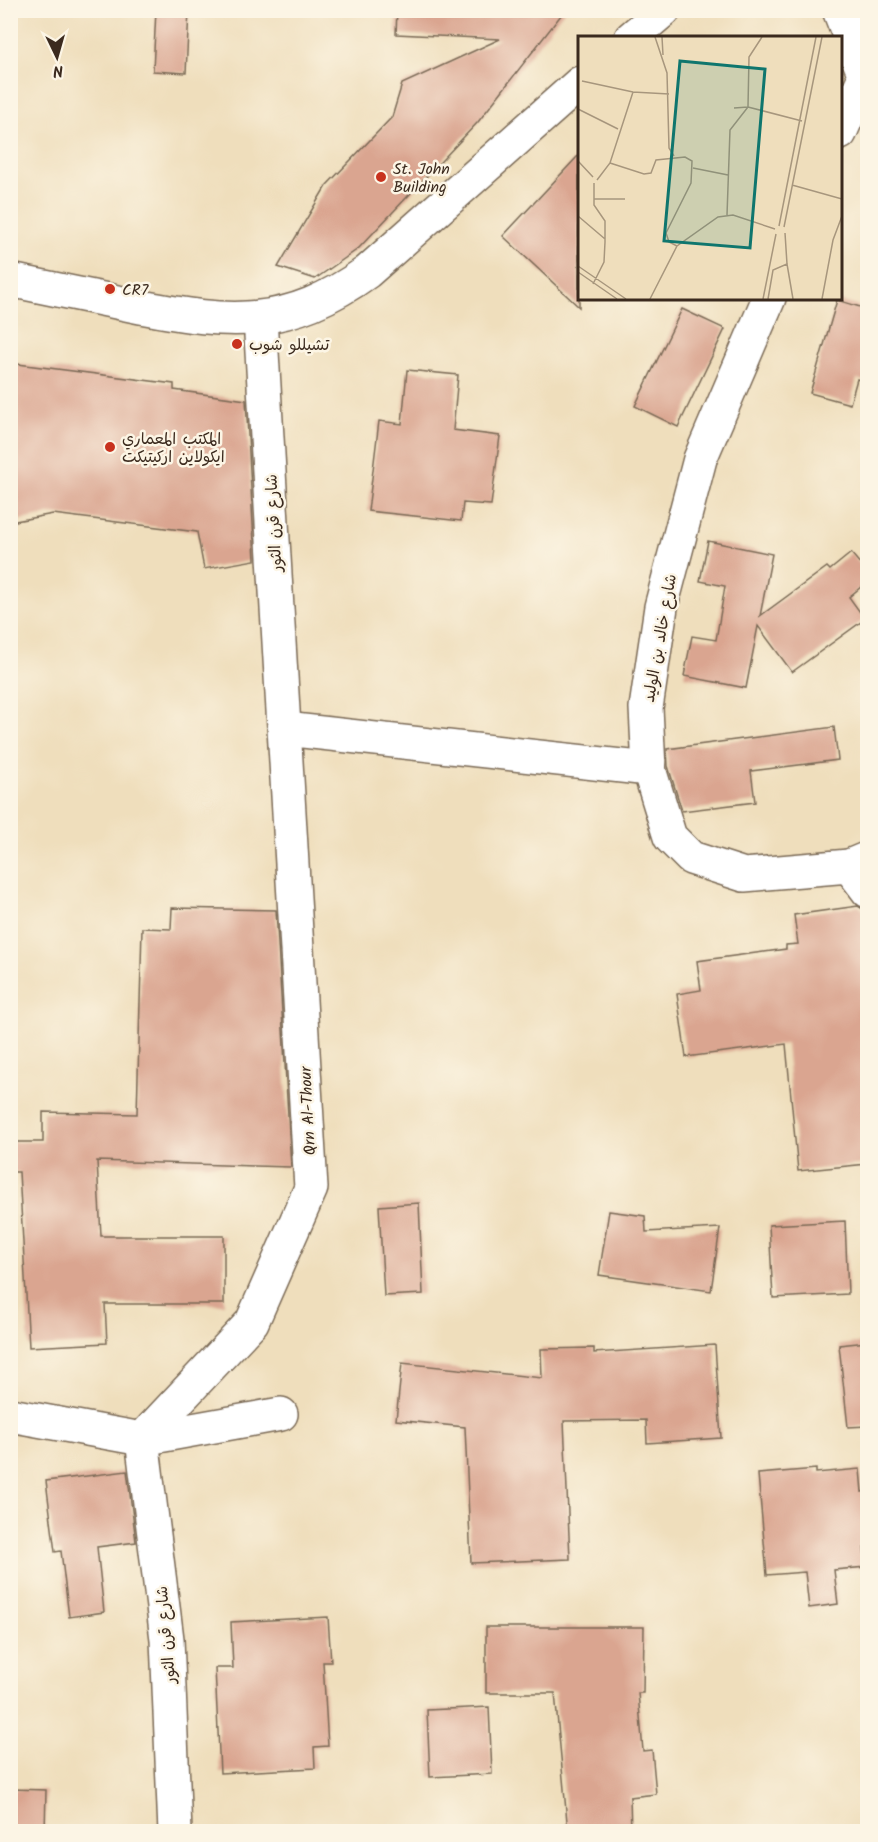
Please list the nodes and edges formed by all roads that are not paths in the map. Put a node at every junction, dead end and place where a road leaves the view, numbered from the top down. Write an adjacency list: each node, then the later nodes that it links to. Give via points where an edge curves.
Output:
1 (664, 10): 3 (street)
2 (839, 10): 5 (street, via 865,76)
3 (633, 36)
4 (578, 84): 8 (street, via 367,272 316,302)
5 (842, 128)
6 (10, 280): 8 (street, via 201,318)
7 (768, 300): 10 (street, شارع خالد بن الوليد, via 700,459 661,607 646,708)
8 (260, 318): 9 (street, شارع قرن الثور)
9 (285, 729): 10 (street); 14 (street, Qrn Al-Thour, via 311,1188 252,1322)
10 (649, 769): 11 (street, شارع خالد بن الوليد, via 670,837 691,858 744,875)
11 (861, 872)
12 (281, 1414): 14 (street)
13 (10, 1415): 14 (street)
14 (142, 1439): 15 (street, شارع قرن الثور, via 167,1639)
15 (175, 1832)

